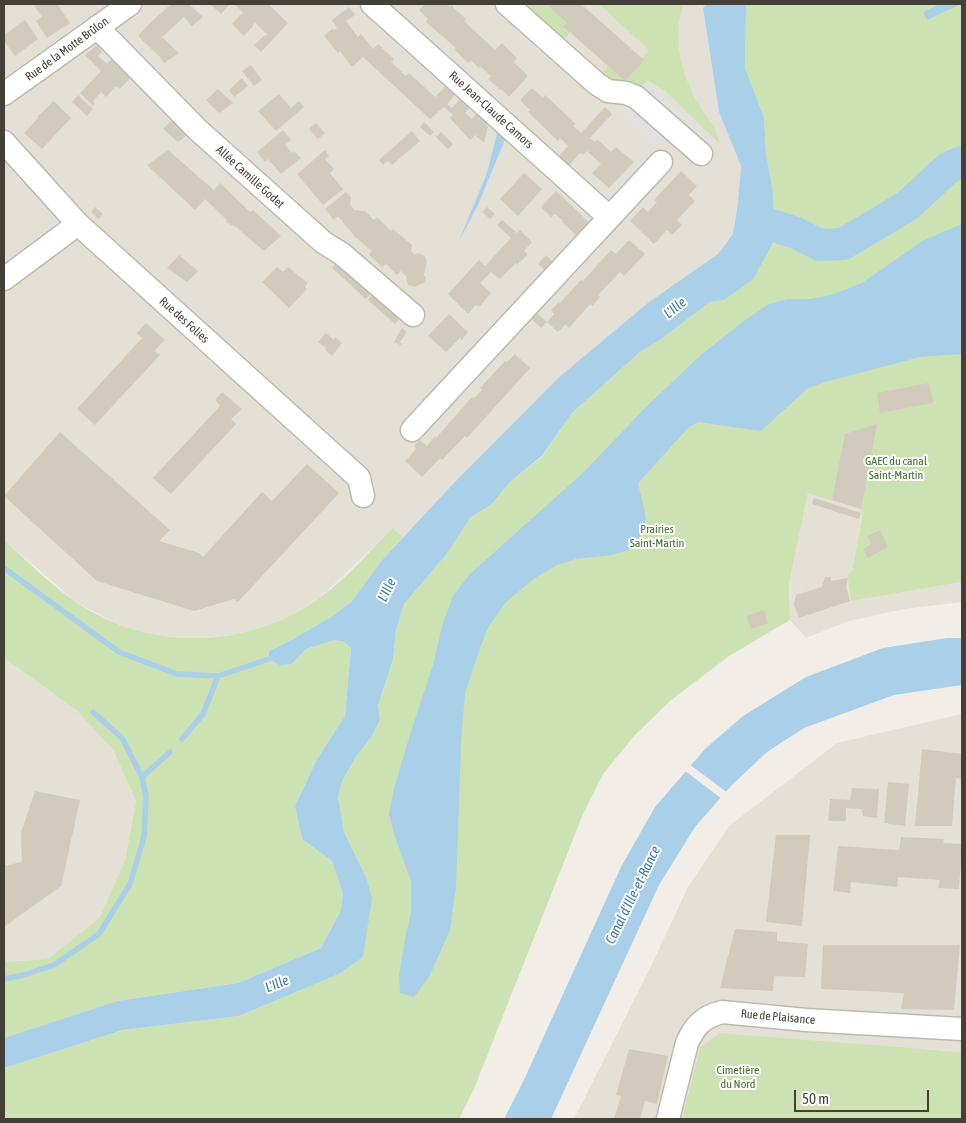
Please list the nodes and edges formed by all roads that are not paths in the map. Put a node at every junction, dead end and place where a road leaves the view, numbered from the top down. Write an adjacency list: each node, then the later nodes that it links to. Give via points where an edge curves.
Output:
1 (130, 4): 4 (street, Rue de la Motte Brûlon)
2 (372, 4): 9 (street, Rue Jean-Claude Camors)
3 (506, 4): 7 (street, via 608,92 636,97)
4 (97, 27): 5 (street, Rue de la Motte Brûlon); 12 (street, Allée Camille Godet, via 198,130 323,242 342,254)
5 (4, 94)
6 (4, 142): 10 (street, Rue des Folies)
7 (701, 154)
8 (661, 162): 9 (street)
9 (609, 217): 13 (street)
10 (78, 224): 11 (street); 14 (street, Rue des Folies, via 358,478)
11 (4, 279)
12 (413, 315)
13 (412, 430)
14 (363, 496)
15 (962, 1029): 16 (street, Rue de Plaisance, via 722,1012 709,1015 692,1031 687,1043)
16 (668, 1119)

